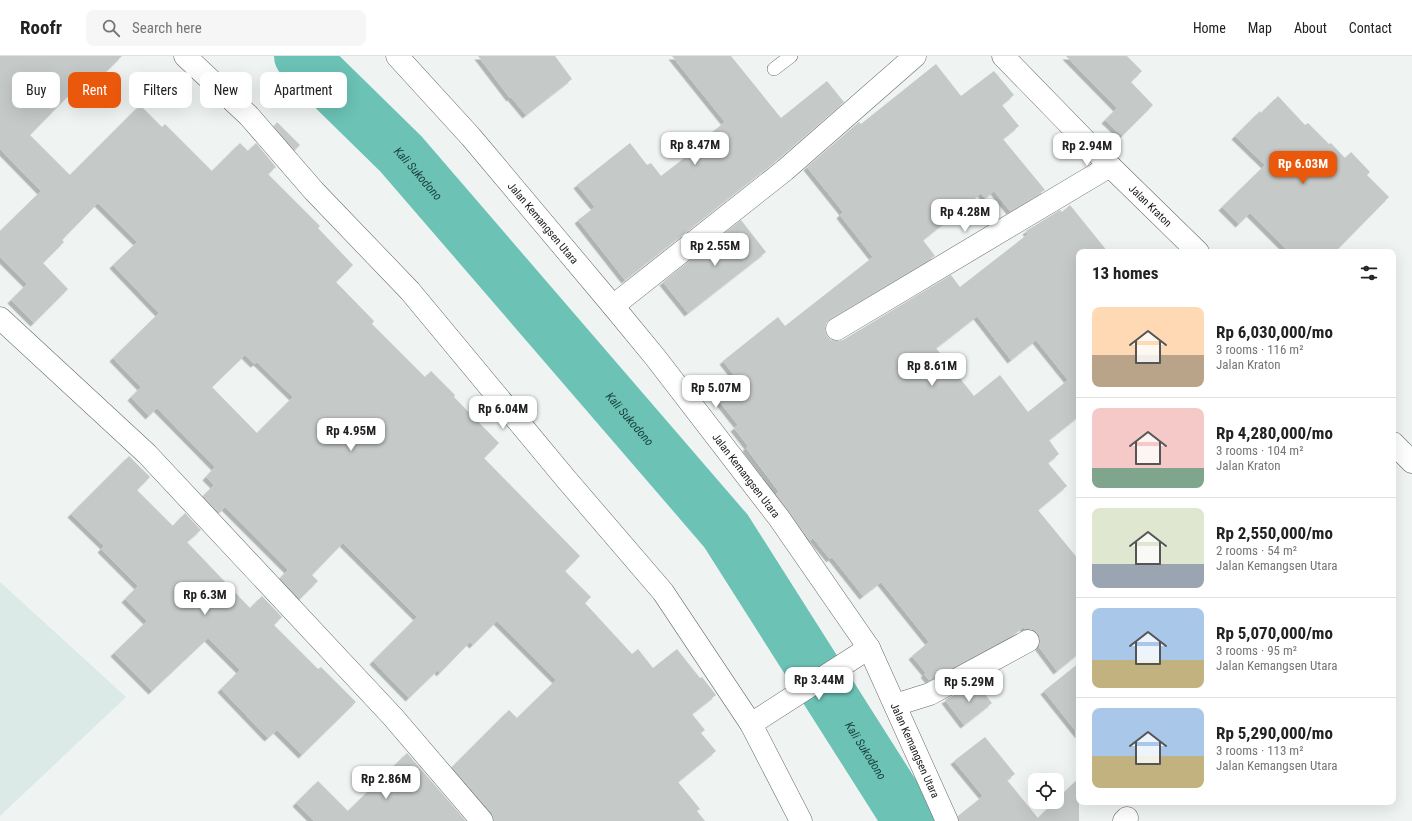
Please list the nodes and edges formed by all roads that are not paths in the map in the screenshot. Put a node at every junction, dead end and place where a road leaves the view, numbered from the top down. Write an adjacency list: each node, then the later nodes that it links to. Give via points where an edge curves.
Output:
1 (185, 56): 17 (street, via 249,116 314,191 410,291 663,592)
2 (397, 56): 9 (street, Jalan Kemangsen Utara, via 471,137)
3 (791, 56): 6 (lane)
4 (915, 56): 9 (street, via 785,170)
5 (1003, 56): 7 (street, Jalan Kraton)
6 (774, 69)
7 (1110, 166): 8 (street, Jalan Kraton); 11 (street)
8 (1195, 249)
9 (613, 306): 15 (street, Jalan Kemangsen Utara, via 779,518)
10 (0, 318): 18 (street, via 147,454 393,717)
11 (837, 329)
12 (1396, 446): 13 (street)
13 (1412, 462)
14 (1028, 641): 16 (street, via 930,694)
15 (869, 648): 16 (street, Jalan Kemangsen Utara); 17 (street)
16 (895, 704): 20 (street, Jalan Kemangsen Utara)
17 (751, 724): 19 (street)
18 (482, 821)
19 (801, 821)
20 (946, 821)

